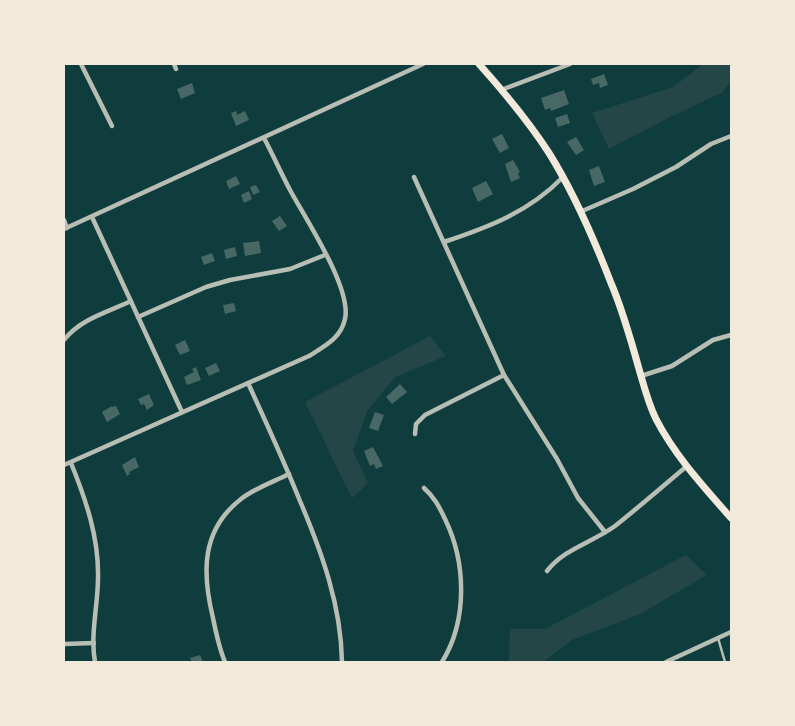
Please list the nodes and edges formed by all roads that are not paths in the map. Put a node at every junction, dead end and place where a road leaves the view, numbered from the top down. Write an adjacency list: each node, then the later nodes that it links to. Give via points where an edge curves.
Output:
1 (81, 64): 6 (street)
2 (423, 64): 8 (street)
3 (479, 64): 5 (main road)
4 (570, 64): 5 (street)
5 (501, 90): 10 (main road, via 544,146)
6 (112, 126)
7 (731, 136): 11 (street, via 633,189)
8 (264, 138): 12 (street); 16 (street)
9 (414, 177): 15 (street)
10 (563, 177): 11 (main road); 15 (street, via 526,208 493,225)
11 (580, 212): 22 (main road, via 612,282)
12 (92, 217): 14 (street); 17 (street)
13 (64, 220): 14 (street)
14 (66, 228)
15 (444, 242): 21 (street)
16 (325, 255): 18 (street, via 290,269 206,287); 23 (street, via 345,303 346,317 336,338 309,356)
17 (131, 301): 18 (street); 20 (street, via 82,323)
18 (138, 317): 24 (street)
19 (731, 335): 22 (street, via 713,340 672,366)
20 (64, 340)
21 (504, 375): 25 (street, via 425,414 416,424); 32 (street, via 578,498)
22 (641, 376): 28 (main road, via 655,418)
23 (248, 383): 24 (street); 29 (street)
24 (182, 412): 26 (street)
25 (415, 434)
26 (70, 463): 27 (street); 36 (street, via 92,521 96,546 98,576)
27 (64, 465)
28 (686, 466): 31 (main road); 32 (street)
29 (289, 474): 39 (street, via 251,492 232,506 208,548 206,579 209,601); 40 (street, via 323,558 339,620)
30 (424, 488): 41 (street, via 434,496 449,527 460,574 457,622)
31 (731, 518)
32 (606, 532): 33 (street, via 562,556)
33 (547, 571)
34 (731, 632): 35 (street)
35 (718, 638): 42 (street); 43 (lane)
36 (94, 642): 37 (street); 38 (street)
37 (64, 644)
38 (95, 662)
39 (225, 662)
40 (342, 662)
41 (442, 662)
42 (666, 662)
43 (725, 662)

